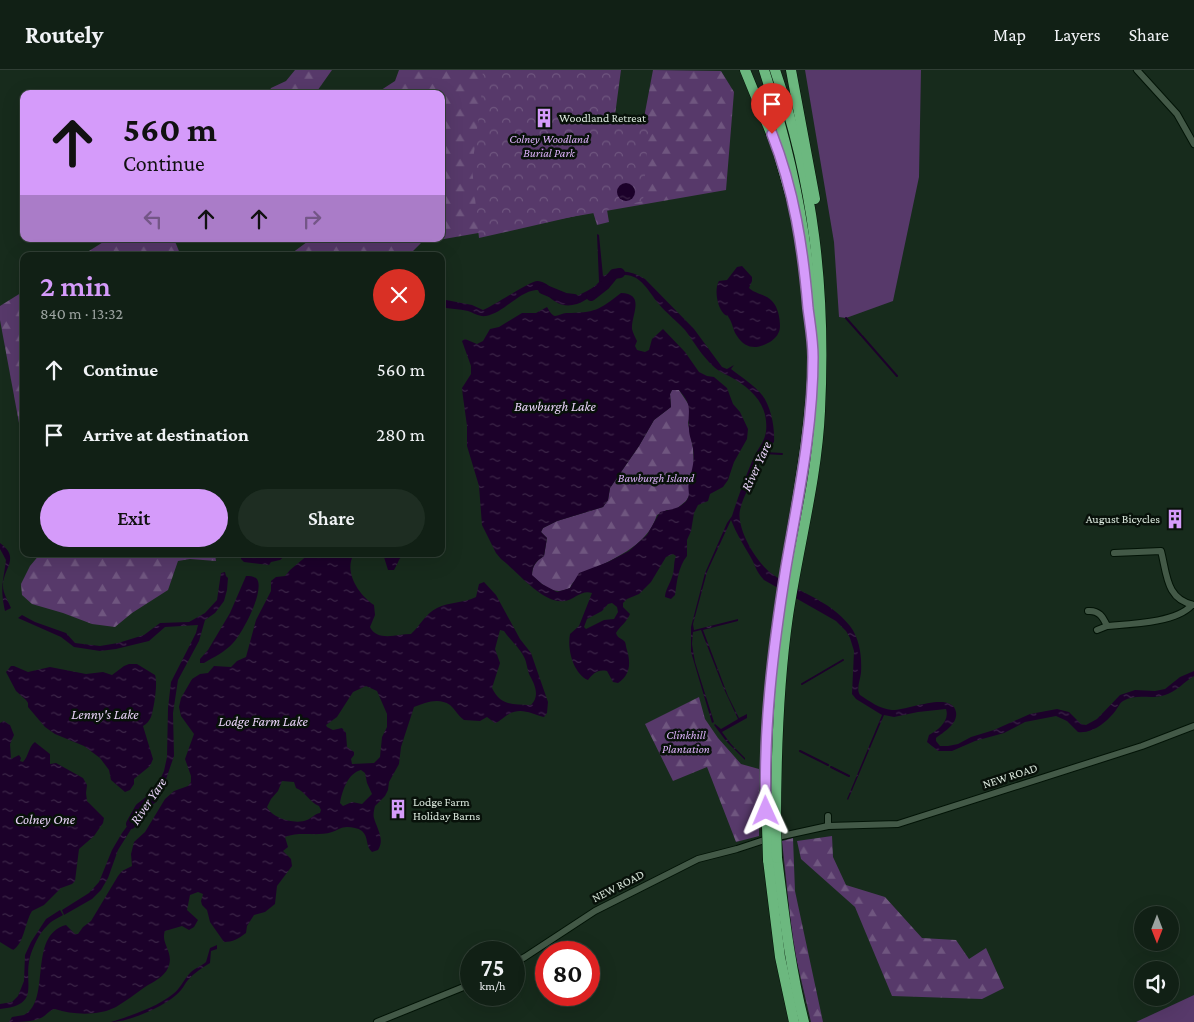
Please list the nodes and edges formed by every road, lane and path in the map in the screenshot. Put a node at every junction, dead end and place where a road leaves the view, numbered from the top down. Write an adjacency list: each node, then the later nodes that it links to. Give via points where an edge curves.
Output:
1 (745, 70): 7 (highway, via 777,148 797,220)
2 (764, 70): 7 (highway, via 791,162 804,226)
3 (775, 70): 8 (highway, via 796,138 813,218 822,312)
4 (791, 70): 8 (highway, via 812,173 823,264 826,325)
5 (1138, 70): 6 (street, via 1176,114)
6 (1194, 144)
7 (813, 356): 10 (highway, via 805,463)
8 (820, 412): 10 (highway, via 813,469)
9 (1114, 553): 11 (street, via 1161,551 1173,594)
10 (791, 567): 18 (highway, bridge, via 784,615 771,826)
11 (1193, 605): 13 (street, via 1162,620)
12 (1088, 611): 13 (street, via 1099,613)
13 (1107, 626): 14 (street)
14 (1097, 630)
15 (1194, 726): 17 (street, NEW ROAD, via 1142,746 898,824)
16 (828, 816): 17 (street)
17 (828, 826): 19 (street, NEW ROAD, via 698,859 595,911)
18 (772, 859): 22 (highway, via 780,957); 23 (highway)
19 (525, 957)
20 (460, 988): 21 (street)
21 (377, 1022)
22 (794, 1022)
23 (804, 1022)

